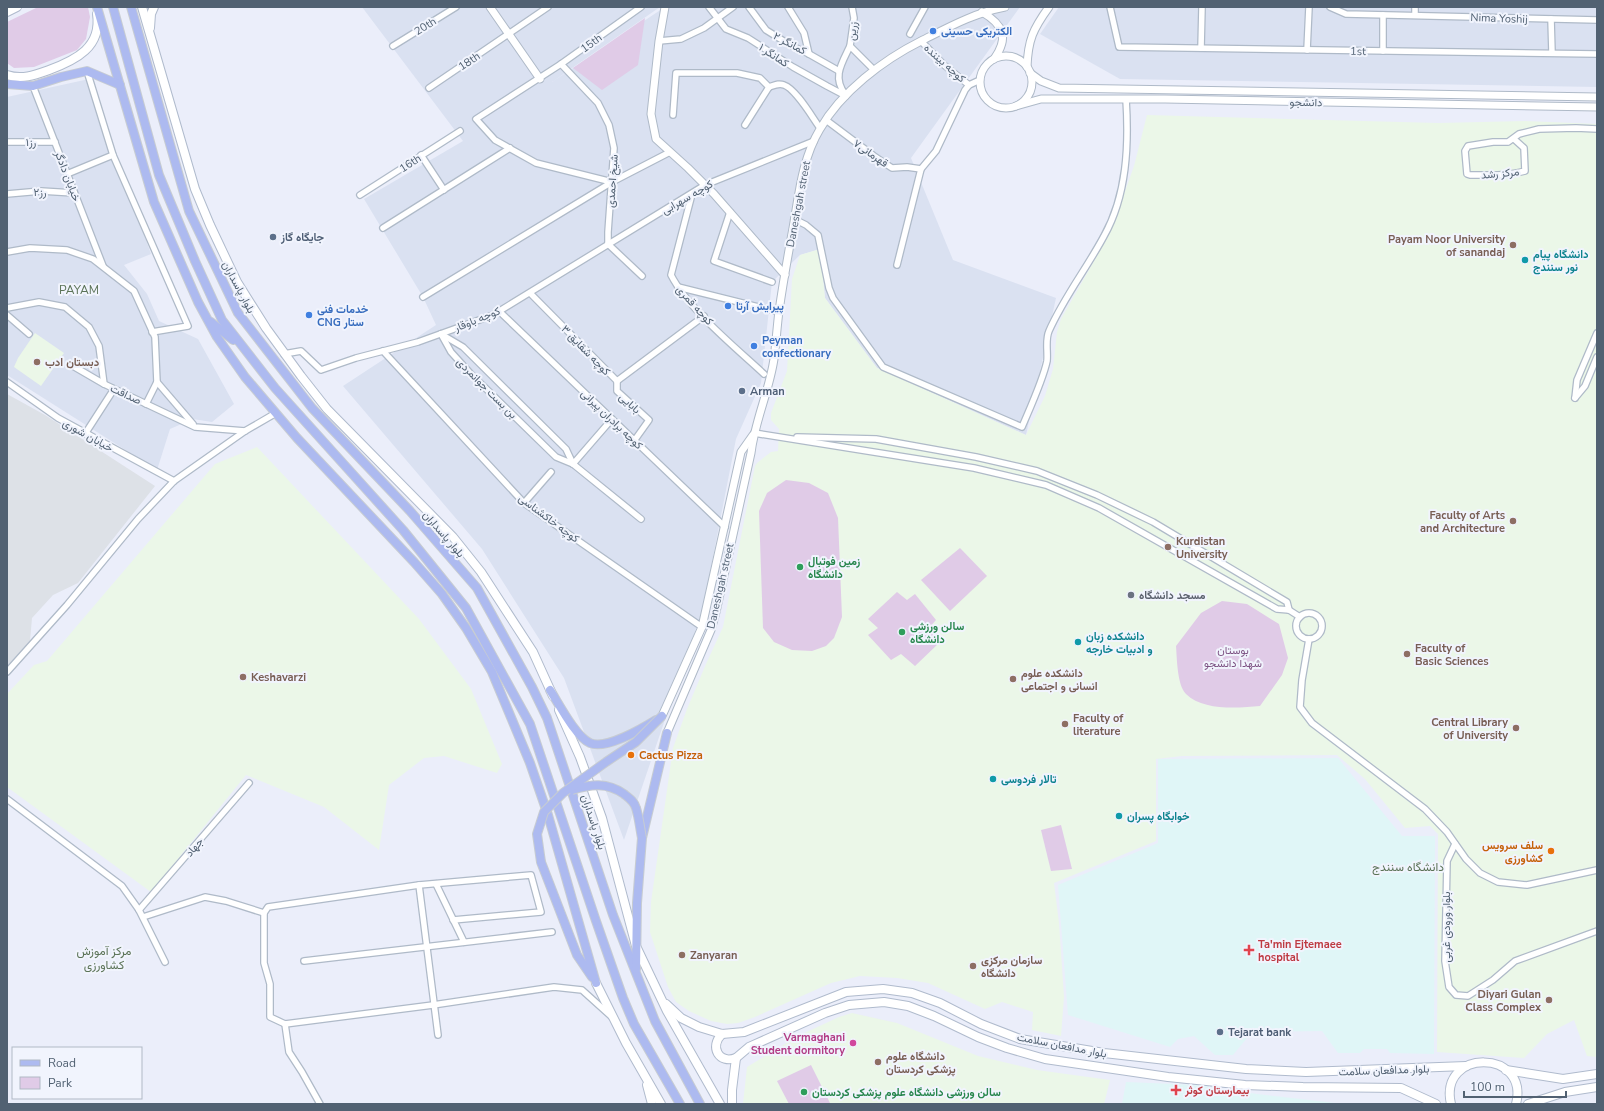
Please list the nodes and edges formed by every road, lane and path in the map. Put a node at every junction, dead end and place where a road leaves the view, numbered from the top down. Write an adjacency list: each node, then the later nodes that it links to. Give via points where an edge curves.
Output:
1 (17, 7): 25 (main road)
2 (97, 7): 51 (main road, via 96,32 92,42 79,57 34,75); 54 (main road)
3 (113, 7): 80 (main road)
4 (131, 7): 169 (main road, بلوار پاسداران, via 189,211 238,313 312,408 410,511 477,588 547,718 613,915)
5 (142, 7): 32 (main road)
6 (154, 7): 32 (main road)
7 (456, 7): 37 (street, 20th)
8 (490, 7): 33 (street)
9 (548, 7): 33 (street, 18th)
10 (641, 7): 46 (street, 15th)
11 (665, 7): 35 (street)
12 (709, 7): 29 (street, کمانگر ۱)
13 (733, 7): 29 (street)
14 (748, 7): 43 (street, کمانگر ۲, via 766,30)
15 (788, 7): 43 (street, via 804,33)
16 (852, 7): 38 (street, زرین, via 854,18)
17 (925, 7): 34 (street)
18 (1005, 7): 26 (street, Daneshgah street)
19 (1049, 7): 48 (street, via 1032,32)
20 (1110, 7): 39 (street, 1st, via 1120,47)
21 (1202, 7): 39 (street)
22 (1309, 7): 40 (street)
23 (1330, 7): 27 (street, Nima Yoshij, via 1346,14)
24 (1415, 7): 28 (street)
25 (7, 12)
26 (982, 12): 36 (street, Daneshgah street); 45 (street, via 1000,27 1003,37 1001,49)
27 (1383, 15): 28 (street, Nima Yoshij); 41 (street)
28 (1415, 15): 30 (street, Nima Yoshij)
29 (718, 18): 35 (street, via 681,39); 59 (street, کمانگر ۱, via 726,29 748,38 793,67)
30 (1551, 19): 31 (street, Nima Yoshij); 42 (street)
31 (1597, 20)
32 (149, 34): 114 (main road, via 195,189 210,225 237,282)
33 (509, 34): 52 (street); 58 (street, 18th)
34 (910, 34)
35 (658, 41): 75 (street, via 651,114 656,139)
36 (921, 41): 47 (street, Daneshgah street); 55 (street, کوچه بیننده, via 944,65)
37 (394, 46)
38 (850, 46): 47 (street, زرین); 50 (street)
39 (1201, 48): 40 (street, 1st)
40 (1307, 50): 41 (street, 1st)
41 (1383, 51): 42 (street, 1st)
42 (1552, 53): 44 (street, 1st)
43 (809, 54): 50 (street, کمانگر ۲)
44 (1597, 54)
45 (993, 60): 48 (street, via 1007,56 1015,58); 53 (street, via 986,65)
46 (561, 64): 52 (street, 15th); 81 (street, شیخ احمدی, via 598,103 609,124 614,148)
47 (874, 70): 59 (street, Daneshgah street)
48 (1028, 70): 60 (street, دانشجو, via 1041,81 1059,88); 62 (street, via 1032,81 1031,89 1023,102)
49 (88, 71): 54 (main road); 56 (main road); 76 (street)
50 (839, 71): 59 (street, via 839,87)
51 (8, 79): 56 (main road)
52 (540, 79): 74 (street, via 476,119 495,140)
53 (980, 80): 55 (street); 62 (street, via 984,96 991,103 1007,108)
54 (120, 85): 88 (main road)
55 (969, 85): 78 (street, via 936,151)
56 (33, 86): 73 (street, خیابان دادگر)
57 (769, 87): 64 (street, via 760,78 737,73 676,73); 66 (street); 67 (street, via 785,85 793,91)
58 (429, 88)
59 (846, 96): 65 (street, Daneshgah street)
60 (1597, 97)
61 (1126, 99): 62 (street, دانشجو, via 1041,99); 63 (street, دانشجو); 90 (street, via 1126,159 1118,205 1105,235 1048,333 1047,361 1022,427 883,367 828,288 818,235)
62 (1016, 106)
63 (1597, 107)
64 (673, 115)
65 (826, 120): 67 (street, Daneshgah street); 78 (street, قهرمانی۷, via 892,168)
66 (744, 125)
67 (820, 128): 71 (street, Daneshgah street)
68 (1597, 129): 70 (street, مرکز رشد, via 1539,129 1519,134)
69 (460, 131): 77 (street, 16th)
70 (1514, 139): 70 (street, مرکز رشد, via 1508,142 1468,146 1465,151 1467,174 1494,175 1525,171 1524,148)
71 (814, 141): 82 (street, کوچه سهرابی); 90 (street, Daneshgah street, via 800,183)
72 (7, 142): 73 (street, رز۱)
73 (54, 142): 79 (street, خیابان دادگر)
74 (510, 148): 81 (street, via 536,163); 83 (street)
75 (670, 152): 81 (street); 82 (street)
76 (113, 155): 79 (street); 108 (street, via 188,326)
77 (421, 155): 83 (street); 86 (street, 16th)
78 (921, 168): 94 (street)
79 (67, 174): 84 (street, خیابان دادگر)
80 (159, 175): 88 (main road); 112 (main road, via 222,320)
81 (612, 182): 92 (street, شیخ احمدی); 101 (street)
82 (705, 185): 87 (street, کوچه سهرابی); 89 (street)
83 (444, 190): 91 (street)
84 (74, 193): 85 (street, رز۲, via 41,191); 95 (street, خیابان دادگر)
85 (7, 194)
86 (360, 194)
87 (692, 194): 92 (street, کوچه سهرابی); 99 (street, کوچه قمری, via 671,275)
88 (154, 202): 107 (main road, via 194,295)
89 (730, 212): 96 (street); 98 (street, via 714,261)
90 (794, 219): 96 (street, Daneshgah street)
91 (383, 228)
92 (608, 244): 97 (street); 100 (street, کوچه باوقار)
93 (7, 252): 95 (street, via 30,248 67,250 93,259)
94 (897, 265)
95 (103, 267): 108 (street, via 134,291)
96 (785, 275): 104 (street, Daneshgah street)
97 (642, 276)
98 (772, 282)
99 (677, 287): 104 (street); 106 (street, کوچه قمری)
100 (530, 293): 103 (street, کوچه باوقار); 118 (street, کوچه شقایق ۳)
101 (423, 297)
102 (7, 308): 121 (street, صداقت, via 39,302 65,307 89,327 99,346)
103 (499, 311): 111 (street, کوچه باوقار); 125 (street, کوچه برادران پیرانی)
104 (779, 312): 128 (street, Daneshgah street, via 769,384)
105 (7, 315): 110 (street)
106 (704, 316): 117 (street, کوچه قمری); 118 (street, کوچه شقایق ۳)
107 (208, 319): 112 (main road); 124 (main road, via 231,358)
108 (152, 332): 120 (street, via 155,337)
109 (1597, 333): 115 (street, via 1577,380 1575,398 1585,386)
110 (29, 334)
111 (441, 334): 113 (street, کوچه باوقار); 133 (street, بن بست جوانمردی, via 463,346 566,449); 133 (street, بن بست جوانمردی, via 451,352 470,373 556,457)
112 (242, 348): 146 (main road, via 403,530 466,608)
113 (383, 351): 114 (street, کوچه باوقار, via 321,370 301,351); 137 (street, کوچه خاکشناسی)
114 (284, 354): 145 (main road, via 327,409 453,537 481,572 533,652)
115 (1597, 357)
116 (73, 366): 121 (street)
117 (764, 374)
118 (617, 381): 131 (street, بابایی, via 617,391 649,420)
119 (7, 382): 129 (street, خیابان شوری)
120 (157, 382): 123 (street); 126 (street)
121 (104, 384): 122 (street, صداقت)
122 (114, 389): 123 (street, صداقت); 129 (street)
123 (146, 404): 126 (street, صداقت)
124 (276, 413): 127 (street); 147 (main road, via 442,594 492,672)
125 (612, 419): 131 (street, کوچه برادران پیرانی); 133 (street)
126 (195, 427): 127 (street, صداقت)
127 (245, 432): 136 (street)
128 (754, 433): 130 (street); 139 (street, Daneshgah street, via 741,452); 149 (street, Daneshgah street, via 711,630)
129 (85, 434): 136 (street, خیابان شوری)
130 (779, 438): 132 (street, via 876,439); 134 (street)
131 (634, 441): 139 (street, کوچه برادران پیرانی)
132 (976, 457): 134 (street); 140 (street, via 1037,471 1146,518 1287,602)
133 (573, 464): 138 (street, بن بست جوانمردی)
134 (974, 468): 140 (street, via 1046,485 1098,508 1277,609)
135 (551, 472): 137 (street)
136 (174, 482): 144 (street, via 138,519 67,605)
137 (524, 503): 142 (street, کوچه خاکشناسی)
138 (641, 519)
139 (725, 527): 142 (street, Daneshgah street)
140 (1289, 610): 141 (street)
141 (1300, 617): 143 (street, via 1296,624 1298,633); 143 (street, via 1312,613 1322,621 1320,633)
142 (702, 627): 148 (street, Daneshgah street)
143 (1309, 639): 154 (street, via 1300,707 1312,723 1425,809)
144 (7, 672)
145 (550, 690): 148 (main road, via 579,735 591,744 607,743 630,735); 166 (main road, via 580,757 602,818)
146 (517, 700): 147 (main road); 186 (main road, via 530,724 623,998 634,1024)
147 (506, 707): 170 (main road, via 530,763 548,815)
148 (662, 716): 151 (main road, bridge, via 636,742)
149 (667, 733): 153 (main road)
150 (248, 783): 158 (street, جهاد)
151 (563, 793): 153 (main road, bridge, via 582,786 601,784 615,788 632,800 636,807); 170 (main road, bridge, via 544,812 537,834 541,862 577,955)
152 (7, 799): 158 (street, via 122,886)
153 (642, 838): 166 (main road)
154 (1455, 844): 155 (street, via 1466,860 1480,873 1498,882 1527,885); 162 (street, بلوار ورودی غربی, via 1447,861 1445,961 1449,987 1456,995 1468,996 1493,980 1515,961)
155 (1597, 870)
156 (436, 884): 157 (street); 161 (street); 161 (street, via 531,875 541,912)
157 (419, 885): 159 (street, via 268,907); 165 (street)
158 (139, 910): 160 (street)
159 (264, 913): 160 (street, via 226,901 205,898); 174 (street, via 264,963 270,984 270,1017)
160 (143, 917): 168 (street)
161 (453, 920): 164 (street)
162 (1597, 931)
163 (552, 932): 164 (street)
164 (464, 942): 165 (street)
165 (427, 946): 167 (street); 172 (street)
166 (636, 946): 169 (main road); 171 (main road)
167 (304, 961)
168 (165, 962)
169 (636, 975): 187 (main road, بلوار پاسداران, via 655,1021)
170 (596, 983): 173 (main road)
171 (661, 999): 175 (main road, بلوار مدافعان سلامت, via 681,1018); 188 (main road)
172 (433, 1005): 173 (street, via 565,987 582,990); 174 (street); 176 (street)
173 (616, 1022): 180 (main road)
174 (285, 1024): 183 (street, via 289,1052)
175 (722, 1034): 177 (main road, via 716,1042 717,1051 727,1060); 178 (main road, بلوار مدافعان سلامت, via 744,1032 846,992 883,989 912,993 1020,1039 1104,1053 1246,1069 1306,1072)
176 (438, 1035)
177 (736, 1058): 189 (main road); 190 (main road, بلوار مدافعان سلامت, via 749,1047 825,1013 848,1005 884,1002 908,1006 978,1037 1046,1059 1168,1077 1245,1085 1401,1088)
178 (1466, 1066): 179 (main road, بلوار مدافعان سلامت, via 1486,1062 1497,1064); 191 (main road, via 1452,1082)
179 (1506, 1070): 181 (main road, بلوار مدافعان سلامت, via 1563,1080); 192 (main road, via 1516,1088)
180 (644, 1073): 184 (main road); 185 (main road)
181 (1597, 1074)
182 (1597, 1087): 193 (main road, via 1565,1092)
183 (320, 1104)
184 (652, 1104)
185 (661, 1104)
186 (680, 1104)
187 (700, 1104)
188 (720, 1104)
189 (732, 1104)
190 (1436, 1104)
191 (1451, 1104)
192 (1516, 1104)
193 (1528, 1104)

